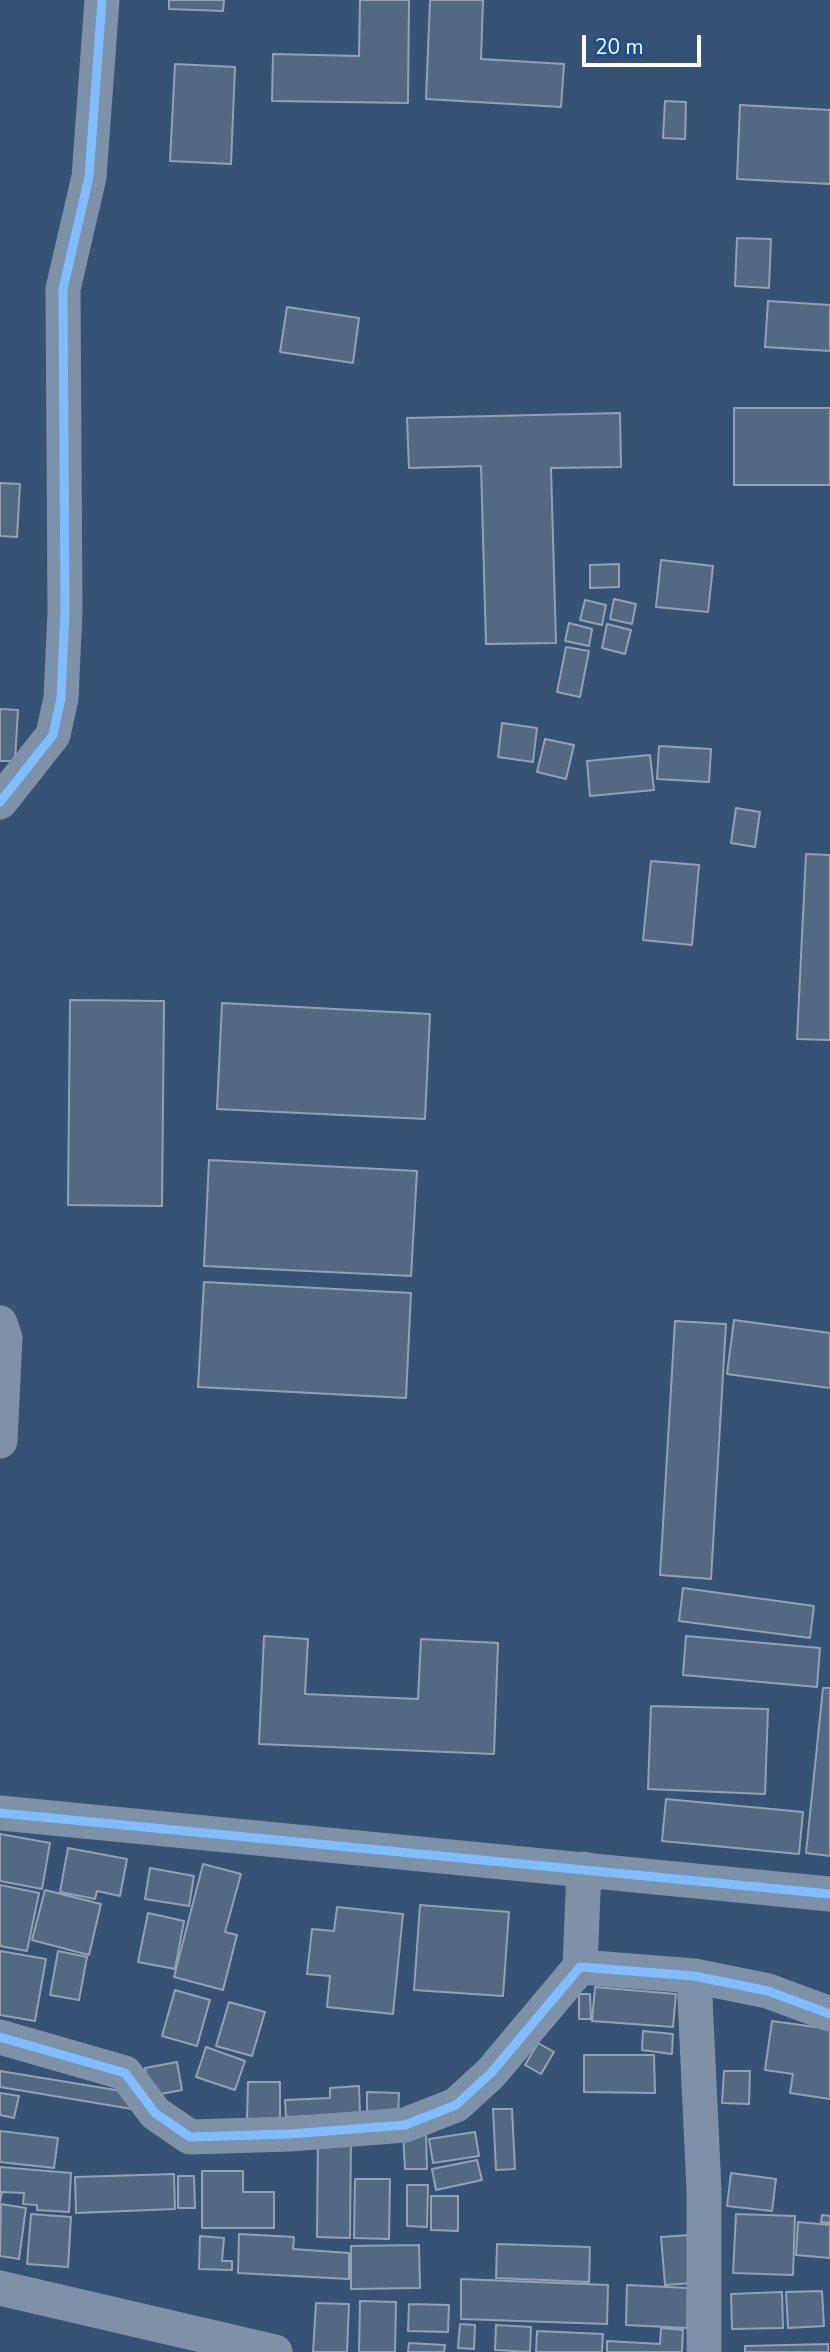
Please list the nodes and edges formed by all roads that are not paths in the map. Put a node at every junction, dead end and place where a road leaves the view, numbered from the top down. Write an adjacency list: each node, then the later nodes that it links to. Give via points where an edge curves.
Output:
1 (103, 0): 2 (street, via 89,177 63,289 65,612 61,698 53,735)
2 (0, 802)
3 (0, 1323): 4 (street, via 5,1338)
4 (0, 1441)
5 (0, 1813): 6 (street)
6 (584, 1869): 7 (street); 8 (street)
7 (830, 1894)
8 (580, 1967): 9 (street); 11 (street, via 491,2073 456,2105 405,2125 190,2137 155,2113 125,2073)
9 (694, 1976): 10 (street, via 768,1991); 14 (street, via 704,2190)
10 (830, 2014)
11 (0, 2037)
12 (0, 2288): 13 (street)
13 (275, 2352)
14 (705, 2352)

